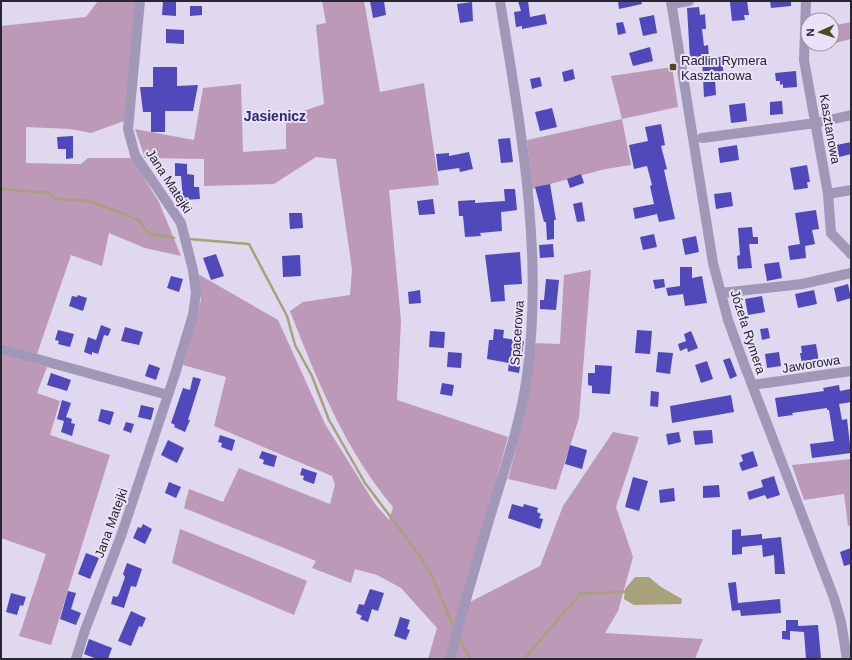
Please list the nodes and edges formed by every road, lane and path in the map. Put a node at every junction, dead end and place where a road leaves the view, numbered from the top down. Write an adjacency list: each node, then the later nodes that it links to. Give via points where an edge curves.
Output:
1 (140, 1): 17 (street, Jana Matejki, via 128,129 135,155 181,223 196,293 193,315)
2 (500, 1): 20 (street, Spacerowa, via 529,190 532,324 521,412)
3 (689, 1): 5 (street)
4 (806, 1): 7 (street, Kasztanowa, via 804,60)
5 (671, 3): 13 (street, Józefa Rymera, via 713,263)
6 (851, 115): 7 (street)
7 (816, 123): 8 (street); 10 (street, Kasztanowa)
8 (702, 138)
9 (851, 190): 10 (street)
10 (828, 194): 11 (street, Kasztanowa, via 831,233)
11 (851, 254)
12 (851, 274): 13 (street, via 802,284)
13 (721, 292): 16 (street, Józefa Rymera, via 728,320)
14 (1, 349): 17 (street)
15 (851, 372): 16 (street, Jaworowa)
16 (752, 385): 18 (street, Józefa Rymera, via 834,598)
17 (168, 395): 19 (street, Jana Matejki)
18 (846, 621): 21 (street, Józefa Rymera)
19 (76, 659)
20 (450, 659)
21 (847, 659)

